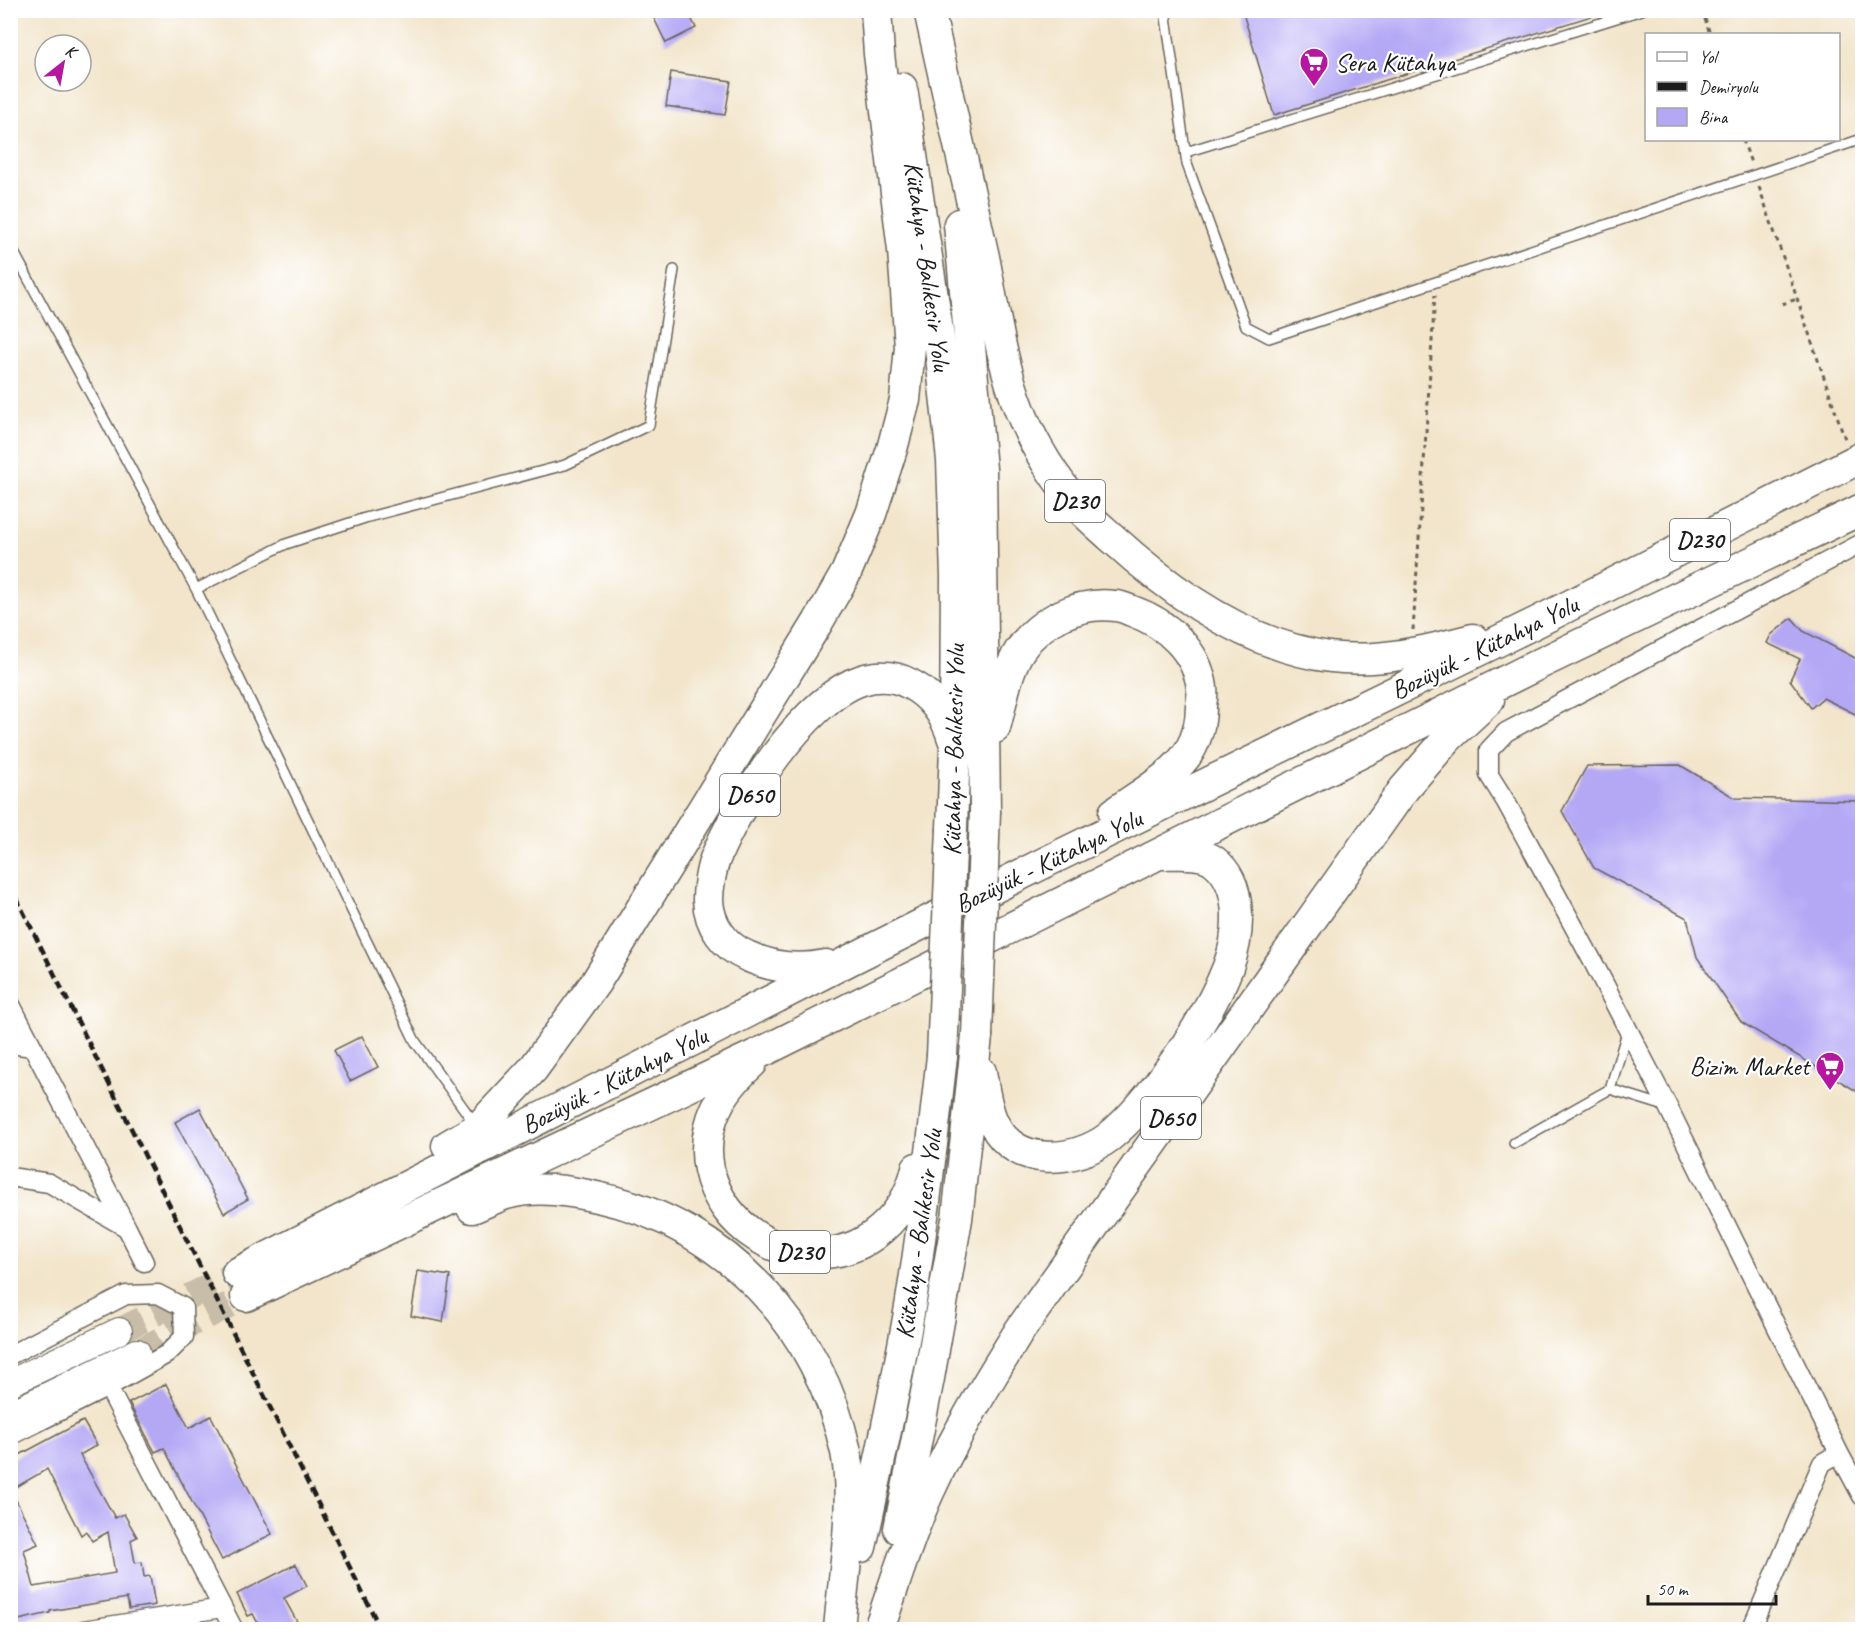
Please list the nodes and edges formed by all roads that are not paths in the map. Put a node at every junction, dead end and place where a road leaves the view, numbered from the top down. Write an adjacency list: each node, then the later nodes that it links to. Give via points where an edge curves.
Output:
1 (876, 10): 30 (highway, via 910,347 905,400 871,514 846,573 818,622 596,982 533,1070)
2 (888, 10): 16 (highway, Kütahya - Balıkesir Yolu / D230, via 935,304 952,460)
3 (927, 10): 14 (highway, D230, via 958,136 1005,362 1020,412 1045,462 1081,509 1131,556 1231,625 1280,646 1330,657 1380,657 1423,652); 17 (highway, Kütahya - Balıkesir Yolu, via 955,183 981,469)
4 (1165, 10): 7 (lane)
5 (1642, 10): 7 (lane)
6 (1863, 139): 7 (lane, via 1269,338 1246,326)
7 (1186, 152)
8 (10, 245): 13 (lane)
9 (674, 270): 13 (lane, via 649,425 565,465 365,518 286,544)
10 (1858, 460): 14 (highway, Bozüyük - Kütahya Yolu / D230)
11 (1863, 509): 15 (highway, Bozüyük - Kütahya Yolu / D230)
12 (1863, 543): 22 (street, via 1506,732 1489,750 1489,775)
13 (196, 589): 30 (lane, via 415,1041)
14 (1537, 622): 19 (highway, Bozüyük - Kütahya Yolu / D230)
15 (1537, 665): 18 (highway, Bozüyük - Kütahya Yolu / D230); 46 (highway, D650, via 1483,705 1404,789 1020,1330 980,1394 929,1492)
16 (955, 747): 20 (highway, D650, via 947,720 920,689 883,676 861,680 812,712 733,821 712,872 708,901 716,932 736,952 764,964 810,968); 27 (highway, Kütahya - Balıkesir Yolu / D230, bridge)
17 (985, 811): 19 (highway, via 994,734 1004,691 1012,666 1035,634 1056,618 1088,606 1116,606 1149,617 1174,635 1194,661 1202,688 1201,723 1190,750 1176,768); 23 (highway, Kütahya - Balıkesir Yolu, bridge)
18 (1159, 854): 23 (highway, via 1189,853 1213,860 1227,875 1237,902 1236,936 1229,966 1190,1038 1131,1116 1085,1151 1058,1158 1034,1156 1010,1144 994,1126 985,1098); 26 (highway, Bozüyük - Kütahya Yolu / D230)
19 (1046, 862): 20 (highway, Bozüyük - Kütahya Yolu / D230)
20 (850, 960): 35 (highway, Bozüyük - Kütahya Yolu)
21 (10, 1003): 25 (street)
22 (1628, 1029): 28 (lane); 29 (street)
23 (977, 1036): 46 (highway, Kütahya - Balıkesir Yolu, via 957,1220)
24 (10, 1044): 25 (street)
25 (33, 1047): 33 (street)
26 (768, 1049): 27 (highway, D230, via 735,1078 720,1102 710,1125 706,1149 710,1176 720,1202 739,1224 761,1240 816,1255 843,1252 867,1240 887,1226 904,1204 914,1179); 35 (highway, Bozüyük - Kütahya Yolu)
27 (942, 1056): 49 (highway, Kütahya - Balıkesir Yolu, via 911,1300)
28 (1610, 1089): 29 (lane); 31 (lane)
29 (1668, 1107): 43 (street)
30 (478, 1128): 35 (highway)
31 (1514, 1143)
32 (10, 1177): 33 (street, via 49,1183)
33 (127, 1228): 34 (street)
34 (144, 1262)
35 (242, 1284): 49 (highway, via 508,1194 575,1192 646,1211 678,1226 710,1245 761,1287 806,1350 823,1385 846,1454 848,1525)
36 (118, 1331): 39 (main road)
37 (137, 1352): 41 (main road)
38 (10, 1354): 40 (street, via 126,1295 158,1294 183,1307 184,1337 167,1354)
39 (10, 1383)
40 (108, 1387): 42 (street); 45 (street)
41 (10, 1414)
42 (10, 1436)
43 (1839, 1454): 44 (street); 50 (street, via 1822,1462)
44 (1863, 1496)
45 (222, 1608): 47 (street); 48 (street)
46 (880, 1626)
47 (82, 1629)
48 (234, 1629)
49 (841, 1629)
50 (1751, 1629)

